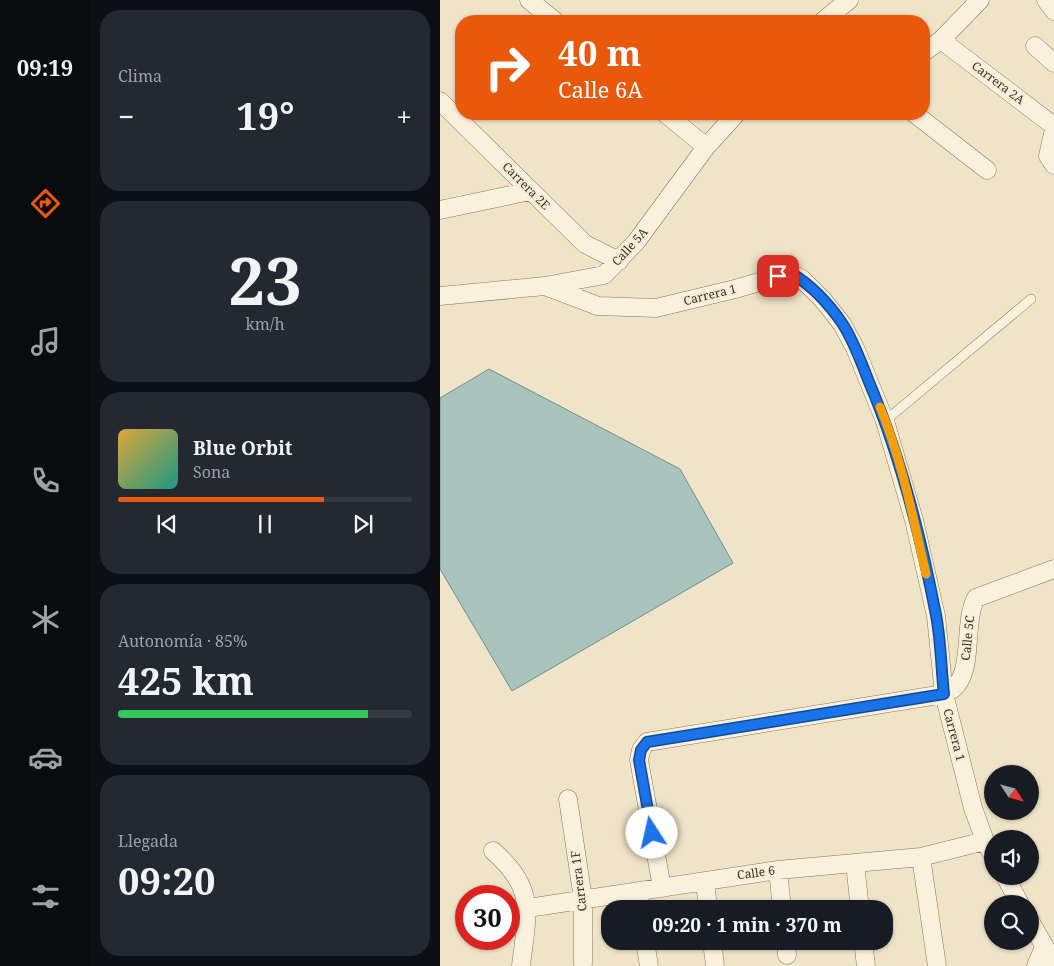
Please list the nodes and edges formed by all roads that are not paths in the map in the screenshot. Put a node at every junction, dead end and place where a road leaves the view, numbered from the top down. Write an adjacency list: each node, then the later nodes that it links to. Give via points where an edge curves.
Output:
1 (529, 0): 6 (street)
2 (849, 0): 7 (street)
3 (980, 0): 8 (street)
4 (1046, 0): 5 (street)
5 (1054, 11)
6 (548, 15)
7 (830, 15)
8 (941, 40): 10 (street); 18 (street, Carrera 2A)
9 (1034, 46): 11 (street)
10 (930, 48)
11 (1054, 63)
12 (440, 101): 13 (street, Carrera 2E)
13 (455, 116)
14 (459, 120): 22 (street, Carrera 2E)
15 (673, 120): 19 (street)
16 (731, 120): 19 (street, Calle 5A)
17 (923, 120): 21 (street)
18 (1054, 127): 20 (street, via 1048,156)
19 (706, 147): 24 (street, Calle 5A)
20 (1054, 165)
21 (987, 170)
22 (530, 191): 23 (street); 24 (street, Carrera 2E, via 585,244)
23 (440, 210)
24 (619, 261): 25 (street, Calle 5A, via 604,275)
25 (545, 286): 26 (street, Calle 5A); 28 (street, Carrera 1, via 598,306 656,308 791,273 816,293 842,324)
26 (441, 295)
27 (1031, 299): 28 (lane)
28 (885, 421): 30 (street, Carrera 1, via 914,520 936,616)
29 (1054, 569): 30 (street, Calle 5C, via 976,598 970,611 964,669 955,687)
30 (944, 694): 32 (street, Carrera 1, via 973,808); 39 (street, via 647,742 639,760)
31 (568, 799): 40 (street, Carrera 1F)
32 (984, 836)
33 (984, 849): 35 (street, Calle 6)
34 (493, 850): 45 (street, via 522,886)
35 (921, 857): 36 (street, Calle 6); 57 (street)
36 (855, 864): 37 (street, Calle 6); 44 (street)
37 (778, 870): 38 (street, Calle 6); 43 (street)
38 (705, 881): 39 (street, Calle 6); 42 (street)
39 (662, 888): 41 (street, Calle 6)
40 (583, 899): 41 (street, Calle 6); 45 (street, Calle 6); 51 (street, Carrera 1F)
41 (639, 900)
42 (707, 900)
43 (781, 900)
44 (859, 900)
45 (528, 908): 53 (street)
46 (1039, 938): 47 (street)
47 (1044, 947): 52 (street); 58 (street)
48 (646, 950): 54 (street)
49 (713, 950): 55 (street)
50 (864, 950): 56 (street)
51 (583, 963)
52 (1054, 963)
53 (521, 966)
54 (649, 966)
55 (715, 966)
56 (866, 966)
57 (937, 966)
58 (1036, 966)

